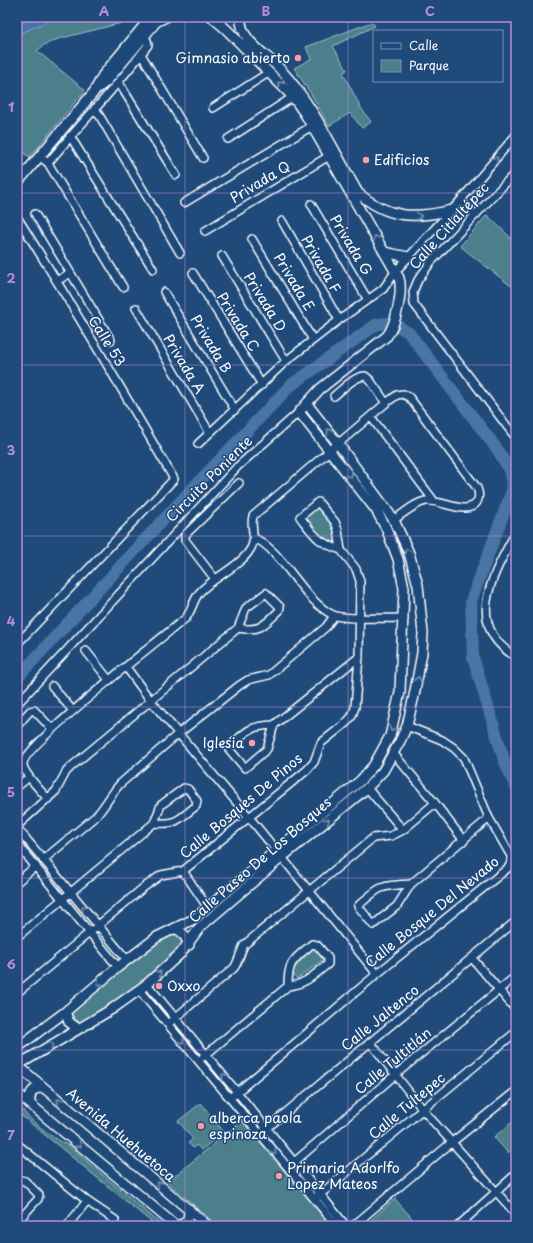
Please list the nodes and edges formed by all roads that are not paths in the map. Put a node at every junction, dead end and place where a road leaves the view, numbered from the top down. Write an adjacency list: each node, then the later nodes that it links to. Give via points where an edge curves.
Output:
1 (151, 17): 10 (main road, via 103,75)
2 (166, 17): 6 (main road, via 156,22)
3 (212, 17): 5 (main road, Circuito Poniente)
4 (241, 20): 5 (main road, via 237,26); 28 (main road, one-way to 28, via 253,46 277,66 299,90 358,193 372,205 396,214 427,216)
5 (226, 29): 8 (main road, Circuito Poniente)
6 (143, 37): 7 (street, via 148,45); 10 (main road, via 106,82)
7 (141, 54): 9 (street); 20 (street)
8 (268, 73): 11 (main road, Circuito Poniente, one-way to 8); 13 (street)
9 (119, 83): 12 (street); 23 (street)
10 (94, 90): 18 (main road)
11 (293, 97): 14 (main road, Circuito Poniente); 17 (street)
12 (95, 108): 16 (street); 36 (street)
13 (213, 108)
14 (312, 126): 19 (main road, Circuito Poniente); 26 (street)
15 (516, 135): 25 (street, one-way to 15)
16 (70, 136): 21 (street); 39 (street)
17 (228, 138)
18 (39, 156): 21 (street); 24 (main road)
19 (329, 156): 33 (street, Privada Q); 35 (main road, Circuito Poniente, one-way to 19)
20 (202, 158)
21 (48, 163): 44 (street)
22 (516, 172): 30 (street, Calle Citlaltépec)
23 (176, 175)
24 (17, 183)
25 (460, 201): 28 (street); 30 (street)
26 (184, 203)
27 (311, 204): 46 (street, Privada G)
28 (452, 210): 38 (street)
29 (35, 214): 41 (street)
30 (476, 215): 60 (street, Calle Citlaltépec, via 431,262 418,280 413,292 414,304)
31 (17, 217): 43 (street, Calle 53)
32 (282, 221): 48 (street, Privada F)
33 (205, 231)
34 (252, 239): 50 (street, Privada E)
35 (384, 252): 38 (main road); 40 (main road, Circuito Poniente)
36 (180, 253)
37 (222, 256): 51 (street, Privada D)
38 (408, 258): 40 (street)
39 (153, 269)
40 (395, 272): 46 (street, via 383,289); 55 (main road, Circuito Poniente, via 401,288 392,330 320,388)
41 (70, 273): 43 (street); 49 (street)
42 (192, 273): 52 (street, Privada C)
43 (57, 281): 77 (street, Calle 53, via 174,479)
44 (123, 288)
45 (164, 292): 56 (street, Privada B)
46 (368, 300): 48 (street)
47 (136, 308): 59 (street, Privada A)
48 (339, 320): 50 (street)
49 (111, 340)
50 (313, 340): 51 (street)
51 (286, 361): 52 (street)
52 (262, 385): 56 (street)
53 (334, 396): 54 (street, via 351,382 365,376)
54 (386, 403): 58 (street); 65 (street, via 397,395 403,394 408,397 480,494 478,501 467,509)
55 (307, 404): 57 (main road, Circuito Poniente); 62 (main road, Calle Paseo De Los Bosques, one-way to 55)
56 (235, 410): 59 (street)
57 (299, 412): 63 (main road, Calle Paseo De Los Bosques); 87 (street, Circuito Poniente, via 237,467)
58 (371, 417): 62 (street); 65 (street)
59 (210, 433): 61 (street)
60 (516, 438)
61 (198, 444)
62 (339, 445): 63 (street); 66 (main road, Calle Paseo De Los Bosques)
63 (332, 451): 68 (street, via 253,516 251,524); 72 (main road, Calle Paseo De Los Bosques, one-way to 72, via 376,510 386,528 398,559)
64 (239, 483): 70 (street, via 185,535 185,540)
65 (434, 501): 66 (street, via 414,506)
66 (394, 520): 71 (main road, Calle Paseo De Los Bosques, one-way to 66, via 409,553)
67 (516, 532): 80 (street, via 489,587 486,609 488,626 493,636)
68 (254, 538): 70 (street, via 252,547 246,555); 73 (street, via 266,545 321,607)
69 (341, 550): 69 (street, via 323,544 300,517 318,502 335,522); 74 (street, via 356,569 360,581)
70 (215, 579): 81 (street, via 199,594 186,618)
71 (418, 585): 72 (main road); 85 (main road, Calle Paseo De Los Bosques, one-way to 71, via 422,652 422,618)
72 (404, 588): 75 (main road, Calle Paseo De Los Bosques)
73 (334, 616): 74 (street); 93 (street, via 326,627 269,675 248,680 240,685)
74 (358, 618): 75 (street); 79 (street)
75 (404, 618): 84 (main road, Calle Paseo De Los Bosques)
76 (238, 628): 76 (street, via 246,608 264,594 269,594 280,607 279,611 260,628 251,631); 86 (street)
77 (17, 644)
78 (86, 651): 82 (street)
79 (359, 657): 89 (street); 100 (street, Calle Bosques De Pinos, via 352,716 321,743 314,762 307,770)
80 (516, 657)
81 (126, 667): 82 (street); 86 (street)
82 (109, 680): 88 (street)
83 (52, 686): 88 (street)
84 (400, 692): 85 (main road); 107 (main road, Calle Paseo De Los Bosques, one-way to 107, via 390,736 374,765 361,780)
85 (414, 696): 91 (main road, Calle Paseo De Los Bosques)
86 (151, 701): 93 (street); 98 (street, via 72,766)
87 (17, 704)
88 (73, 711): 92 (street)
89 (274, 725): 89 (street, via 267,749 245,768 228,748 250,728)
90 (17, 726): 92 (street, via 34,710)
91 (407, 726): 94 (main road, Calle Paseo De Los Bosques); 101 (street, Calle Bosque Del Nevado, via 442,740 464,758)
92 (52, 729): 95 (street, via 26,756 22,764)
93 (178, 734): 100 (street); 108 (street, via 120,784 96,816)
94 (394, 754): 97 (main road, Calle Paseo De Los Bosques); 99 (street)
95 (29, 777): 96 (street); 98 (street)
96 (17, 787)
97 (367, 788): 104 (street); 107 (main road, Calle Paseo De Los Bosques, one-way to 97)
98 (48, 799): 103 (street)
99 (435, 803): 104 (street); 105 (street)
100 (249, 817): 107 (street); 110 (street, Calle Bosques De Pinos)
101 (489, 818): 105 (street); 126 (street, Calle Bosque Del Nevado, via 511,856 508,868)
102 (154, 823): 102 (street, via 175,822 196,806 197,801 188,789 182,789 161,805); 114 (street)
103 (17, 827): 108 (street)
104 (403, 830): 113 (street, via 392,836 373,838)
105 (464, 841): 112 (street)
106 (17, 844): 109 (street)
107 (278, 854): 113 (street); 116 (main road, Calle Paseo De Los Bosques); 122 (main road, Calle Paseo De Los Bosques, via 200,927)
108 (43, 860): 114 (street)
109 (36, 866): 111 (street); 115 (street)
110 (183, 871): 116 (street); 118 (street, Calle Bosques De Pinos, via 161,875)
111 (17, 882)
112 (411, 884): 112 (street, via 397,906 373,925 358,906 378,888)
113 (309, 890): 126 (street); 135 (street, via 244,945 234,968)
114 (71, 892): 115 (street); 118 (street, one-way to 114)
115 (63, 899): 120 (street); 121 (street)
116 (208, 908): 119 (main road, Calle Paseo De Los Bosques, via 194,919)
117 (516, 921): 123 (street, Calle Jaltenco)
118 (98, 926): 120 (street, Calle Bosques De Pinos); 124 (street)
119 (175, 928): 122 (main road, via 186,937); 124 (main road, Calle Paseo De Los Bosques, via 157,937)
120 (90, 932): 125 (street); 132 (street, Calle Bosques De Pinos)
121 (17, 937)
122 (188, 945): 128 (main road, Calle Paseo De Los Bosques, one-way to 122)
123 (472, 958): 130 (street); 139 (street, Calle Jaltenco)
124 (127, 960): 125 (main road, Calle Paseo De Los Bosques)
125 (118, 967): 134 (main road, Calle Paseo De Los Bosques, one-way to 134)
126 (377, 974): 147 (street, Calle Bosque Del Nevado)
127 (516, 976): 130 (street, Calle Tultitlán)
128 (147, 984): 131 (main road, Calle Paseo De Los Bosques); 135 (street)
129 (288, 986): 129 (street, via 298,986 328,964 328,958 317,945 312,944 291,962); 141 (street)
130 (499, 989): 133 (street); 144 (street, Calle Tultitlán)
131 (138, 990): 136 (street); 137 (main road, Calle Paseo De Los Bosques)
132 (17, 993)
133 (516, 1010)
134 (65, 1012): 137 (main road, via 69,1022); 140 (main road, Calle Paseo De Los Bosques)
135 (175, 1018): 136 (street); 141 (street)
136 (168, 1024): 142 (street, one-way to 142)
137 (78, 1029): 143 (main road, Calle Paseo De Los Bosques, one-way to 137)
138 (516, 1032): 151 (street, Calle Tultepec)
139 (370, 1042): 144 (street); 152 (street, Calle Jaltenco)
140 (17, 1048)
141 (206, 1055): 142 (street); 147 (street, one-way to 141)
142 (198, 1061): 149 (street)
143 (17, 1065): 145 (main road, Avenida Huehuetoca)
144 (395, 1075): 151 (street); 156 (street, Calle Tultitlán)
145 (43, 1088): 150 (main road, via 32,1091 29,1096); 164 (main road, Avenida Huehuetoca, one-way to 145)
146 (516, 1091): 154 (street)
147 (238, 1092): 149 (street, Calle Bosque Del Nevado); 152 (street)
148 (17, 1093): 150 (main road)
149 (230, 1098): 153 (street)
150 (30, 1104): 169 (main road, one-way to 169)
151 (423, 1110): 154 (street); 161 (street, Calle Tultepec)
152 (267, 1128): 153 (street, Calle Jaltenco); 156 (street)
153 (260, 1134): 157 (street, one-way to 157)
154 (451, 1143): 160 (street); 173 (street)
155 (17, 1144): 163 (street)
156 (294, 1162): 157 (street, Calle Tultitlán); 161 (street)
157 (288, 1168): 162 (street)
158 (516, 1174): 160 (street)
159 (17, 1182): 167 (street, via 24,1181 39,1195)
160 (495, 1192): 165 (street); 174 (street)
161 (320, 1195): 162 (street, Calle Tultepec); 172 (street)
162 (314, 1200): 171 (street)
163 (87, 1201): 166 (street); 168 (street)
164 (189, 1209): 169 (main road, via 187,1222); 170 (main road, Avenida Huehuetoca)
165 (516, 1214)
166 (115, 1220)
167 (17, 1222)
168 (68, 1226)
169 (176, 1226)
170 (208, 1226)
171 (337, 1226)
172 (346, 1226)
173 (353, 1226)
174 (458, 1226)

